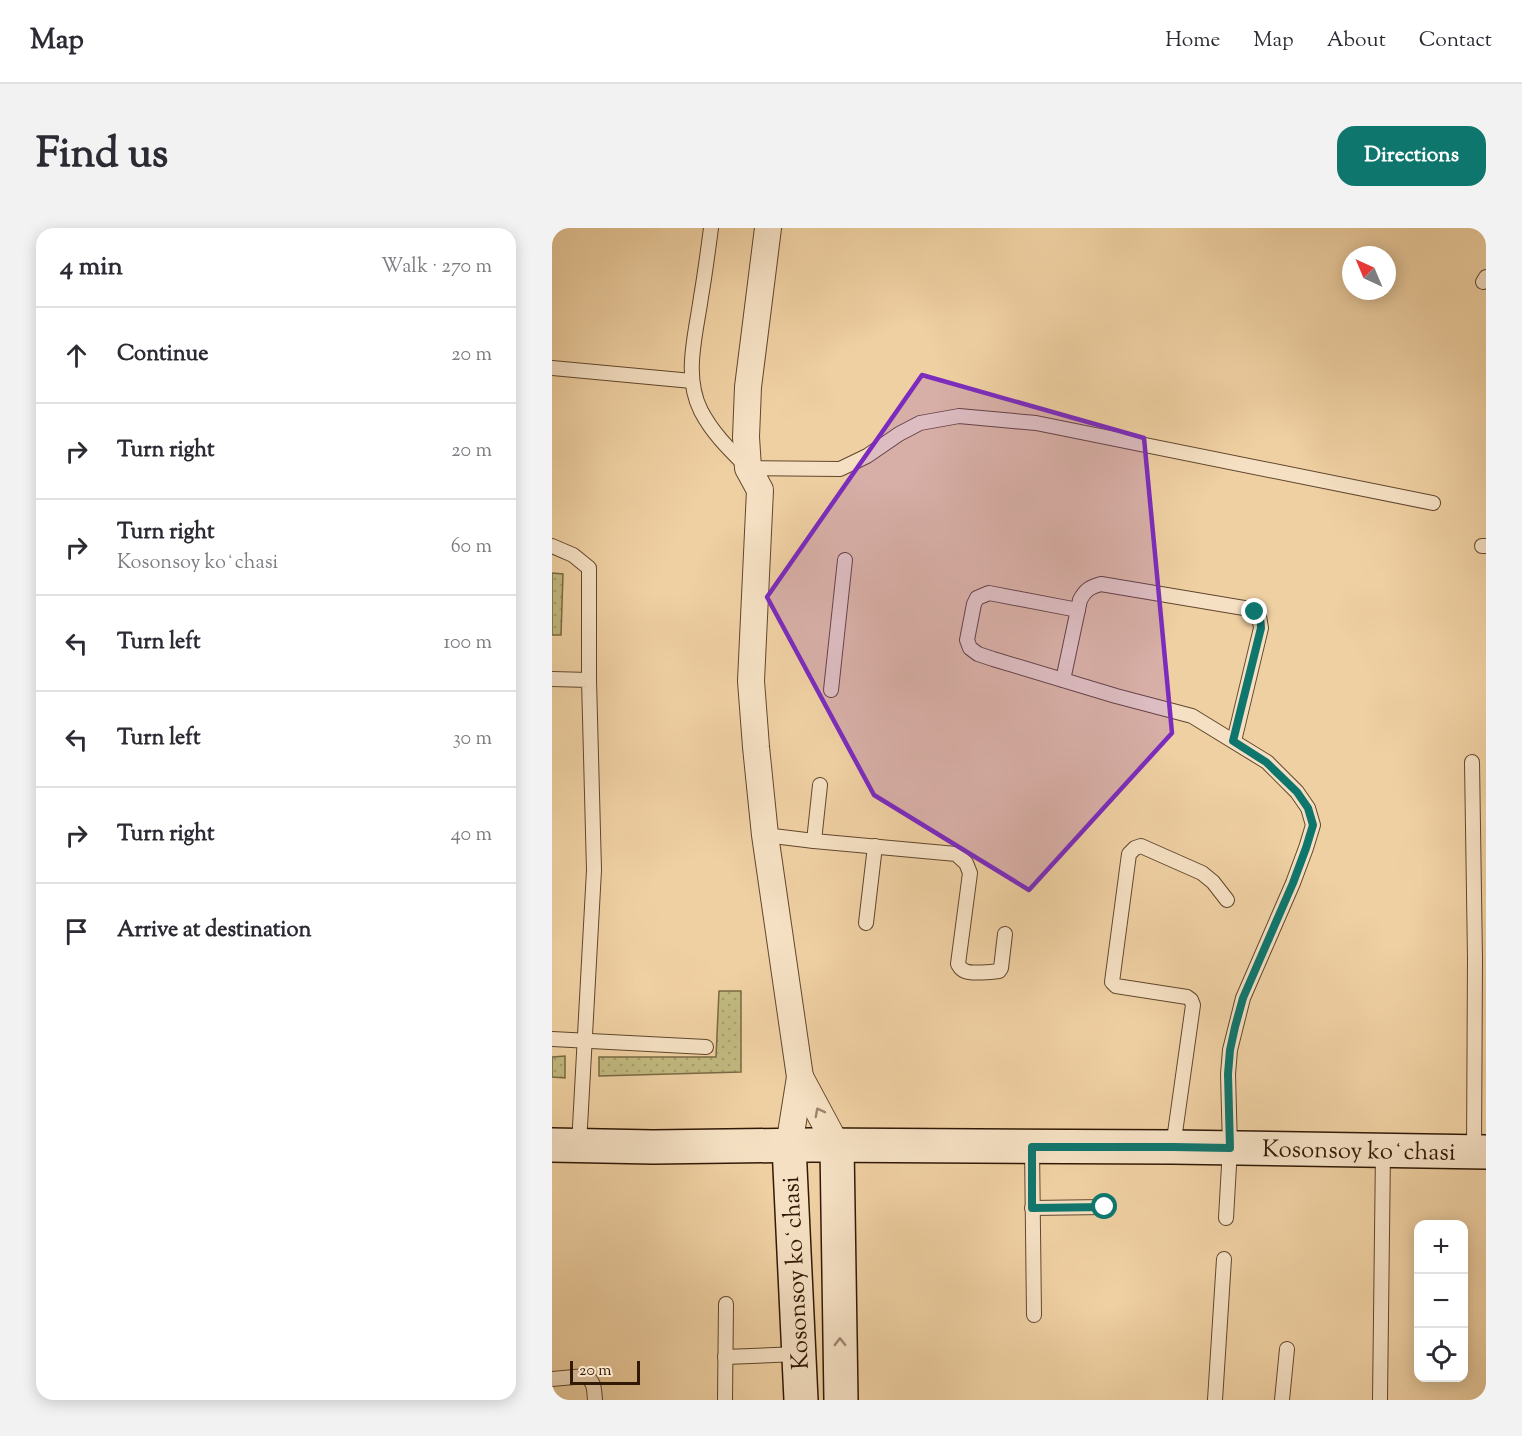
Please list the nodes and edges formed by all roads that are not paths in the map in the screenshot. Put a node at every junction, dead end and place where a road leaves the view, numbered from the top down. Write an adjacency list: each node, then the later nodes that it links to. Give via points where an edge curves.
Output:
1 (711, 228): 4 (lane)
2 (768, 228): 5 (street, via 748,387)
3 (552, 368): 4 (lane)
4 (692, 381): 5 (lane, via 701,410 721,442)
5 (748, 468): 6 (lane, via 840,469 920,423 959,416 1036,423); 17 (street, via 760,490 751,681)
6 (1433, 503)
7 (552, 546): 11 (lane, via 589,568)
8 (845, 560): 13 (lane)
9 (1078, 610): 12 (lane); 12 (lane, via 989,593 977,598 967,640 978,654); 14 (lane, via 1084,592 1101,584 1255,612 1261,628)
10 (552, 679): 11 (lane)
11 (588, 680): 24 (lane, via 594,870)
12 (1063, 680): 14 (lane, via 1192,716)
13 (831, 690)
14 (1233, 741): 32 (lane, via 1266,762 1297,792 1313,825 1235,1027 1228,1074)
15 (1472, 762): 34 (lane)
16 (820, 784): 18 (lane)
17 (765, 835): 18 (lane); 26 (street)
18 (814, 841): 19 (lane)
19 (875, 846): 21 (lane); 22 (lane, via 956,854 966,863 970,873 958,964 964,971 999,971)
20 (1227, 900): 31 (lane, via 1202,873 1141,846 1129,854 1112,982 1116,986 1187,997 1192,1005)
21 (866, 923)
22 (1005, 934)
23 (552, 1039): 24 (lane)
24 (586, 1041): 25 (lane); 27 (lane)
25 (706, 1047)
26 (800, 1077): 28 (street); 29 (street, one-way to 26)
27 (566, 1145): 28 (main road, Kosonsoy koʻchasi)
28 (789, 1146): 29 (main road, Kosonsoy koʻchasi); 42 (main road, Kosonsoy koʻchasi)
29 (837, 1146): 30 (main road, Kosonsoy koʻchasi); 48 (main road, Kosonsoy koʻchasi, one-way to 29)
30 (1032, 1147): 31 (main road, Kosonsoy koʻchasi); 36 (lane)
31 (1173, 1147): 32 (main road, Kosonsoy koʻchasi)
32 (1230, 1148): 33 (main road, Kosonsoy koʻchasi); 37 (lane)
33 (1383, 1150): 34 (main road, Kosonsoy koʻchasi); 51 (lane)
34 (1480, 1152)
35 (1105, 1207): 36 (lane)
36 (1032, 1208): 40 (lane)
37 (1226, 1218)
38 (1224, 1259): 49 (lane)
39 (726, 1304): 43 (lane)
40 (1034, 1315)
41 (1287, 1349): 50 (lane)
42 (798, 1354): 43 (lane); 47 (main road, Kosonsoy koʻchasi)
43 (725, 1357): 46 (lane)
44 (552, 1379): 45 (lane, via 590,1378)
45 (595, 1400)
46 (725, 1400)
47 (801, 1400)
48 (841, 1400)
49 (1215, 1400)
50 (1282, 1400)
51 (1380, 1400)

